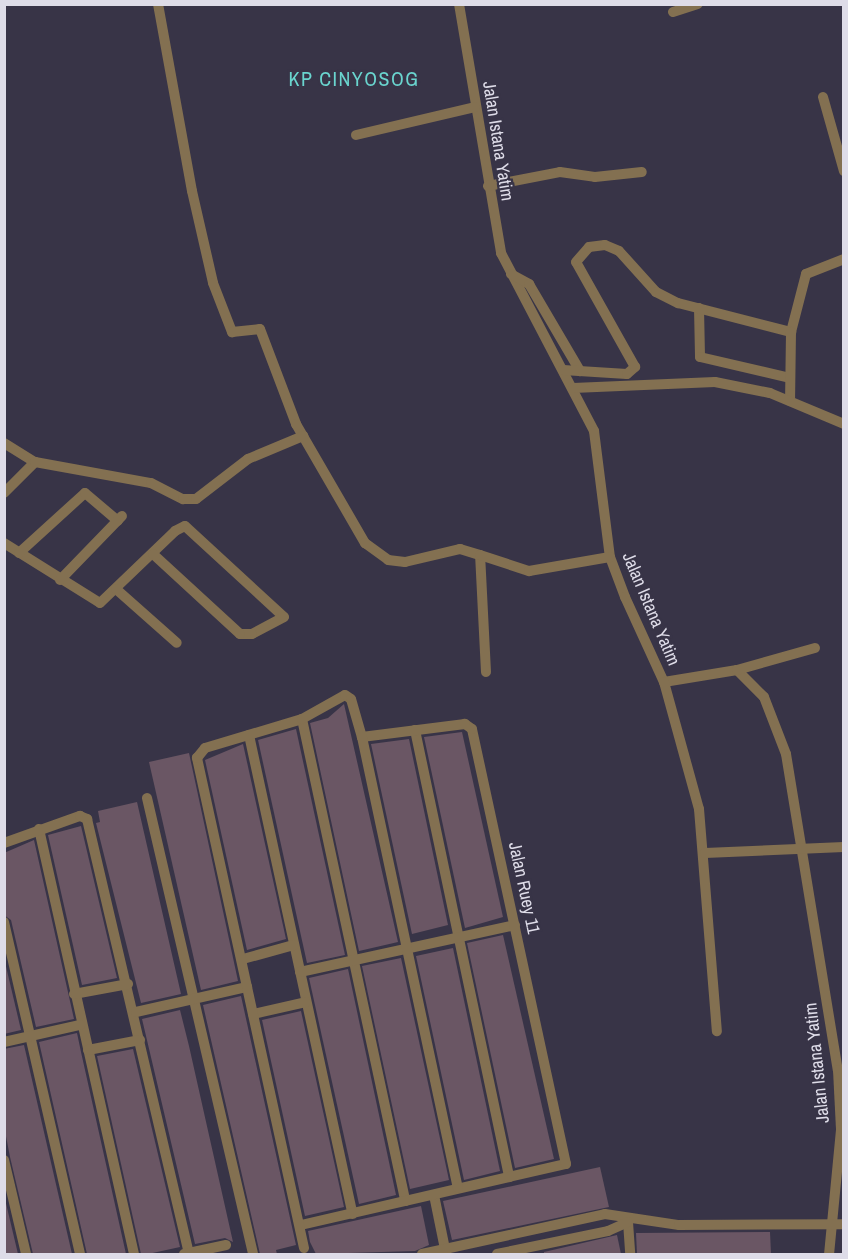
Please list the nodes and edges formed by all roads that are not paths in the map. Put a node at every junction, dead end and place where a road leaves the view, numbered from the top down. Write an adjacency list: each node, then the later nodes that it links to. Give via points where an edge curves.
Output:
1 (158, 4): 21 (street, via 213,283 233,334 260,329)
2 (459, 4): 6 (street, Jalan Istana Yatim)
3 (698, 4): 4 (street)
4 (673, 12)
5 (823, 97): 8 (street, via 827,125 838,137)
6 (475, 107): 7 (street); 10 (street, Jalan Istana Yatim)
7 (356, 135)
8 (843, 171)
9 (642, 172): 10 (street, via 595,177 560,172)
10 (488, 186): 12 (street, Jalan Istana Yatim)
11 (843, 260): 14 (street, via 806,274)
12 (511, 274): 15 (street, Jalan Istana Yatim); 16 (street, via 529,284)
13 (699, 308): 14 (street); 16 (street, via 656,292 619,251 605,244 589,247 579,254 578,269 635,367 627,374); 17 (street, via 700,357)
14 (791, 332): 17 (street)
15 (562, 370): 16 (street); 18 (street, Jalan Istana Yatim)
16 (580, 371)
17 (790, 378): 19 (street)
18 (573, 388): 19 (street, via 715,382); 29 (street, Jalan Istana Yatim, via 599,454)
19 (790, 401): 20 (street)
20 (843, 424)
21 (303, 436): 23 (street, via 248,459 196,499 183,499 151,483); 28 (street, via 365,543 388,560 405,562 460,549)
22 (4, 443): 23 (street)
23 (33, 463): 24 (street)
24 (4, 493)
25 (4, 543): 26 (street)
26 (19, 553): 30 (street); 30 (street, via 85,493 121,518)
27 (153, 554): 27 (street, via 180,528 191,528 284,616 252,634 240,634); 31 (street)
28 (480, 555): 29 (street, via 529,571); 35 (street)
29 (610, 557): 36 (street, Jalan Istana Yatim)
30 (60, 580): 31 (street, via 94,603)
31 (116, 589): 32 (street)
32 (177, 643)
33 (815, 648): 34 (street)
34 (737, 670): 36 (street, Jalan Istana Yatim); 45 (street, Jalan Istana Yatim, via 773,713)
35 (486, 672)
36 (664, 682): 46 (street)
37 (302, 719): 39 (street); 40 (street, via 345,695 351,699); 52 (street)
38 (416, 730): 40 (street, Jalan Ruey 11); 48 (street, Jalan Ruey 11, via 465,724 472,729); 49 (street)
39 (249, 735): 50 (street); 53 (street, via 205,748 197,758)
40 (362, 737): 51 (street)
41 (147, 798): 58 (street)
42 (39, 829): 43 (street); 55 (street, via 80,816 87,819); 57 (street)
43 (4, 843)
44 (843, 847): 45 (street)
45 (804, 850): 46 (street); 68 (street, Jalan Istana Yatim, via 834,1033)
46 (705, 853): 63 (street)
47 (4, 922): 64 (street)
48 (515, 925): 49 (street); 70 (street, Jalan Ruey 11, via 566,1164)
49 (458, 937): 51 (street); 70 (street)
50 (294, 945): 53 (street); 54 (street)
51 (405, 946): 52 (street); 71 (street)
52 (353, 958): 54 (street); 73 (street)
53 (243, 959): 56 (street)
54 (300, 972): 59 (street)
55 (128, 984): 57 (street); 60 (street)
56 (247, 987): 58 (street); 61 (street)
57 (74, 994): 62 (street)
58 (191, 999): 60 (street); 86 (street)
59 (306, 1002): 61 (street); 74 (street)
60 (136, 1012): 65 (street)
61 (253, 1014): 78 (street)
62 (80, 1024): 64 (street); 67 (street)
63 (717, 1031)
64 (31, 1035): 66 (street); 83 (street)
65 (140, 1040): 67 (street); 85 (street)
66 (4, 1042)
67 (87, 1050): 84 (street)
68 (841, 1147): 76 (street, Jalan Istana Yatim)
69 (4, 1160): 82 (street)
70 (509, 1177): 71 (street)
71 (458, 1188): 72 (street)
72 (434, 1195): 73 (street); 81 (street)
73 (405, 1202): 74 (street)
74 (353, 1214): 78 (street)
75 (628, 1222): 76 (street, via 728,1227); 81 (street, via 605,1214); 88 (street, via 608,1231); 89 (street)
76 (828, 1223): 77 (street); 90 (street, Jalan Istana Yatim)
77 (843, 1224)
78 (301, 1226): 80 (street)
79 (226, 1245): 85 (street)
80 (304, 1248)
81 (445, 1252): 87 (street)
82 (26, 1254)
83 (80, 1254)
84 (135, 1254)
85 (186, 1254)
86 (253, 1254)
87 (422, 1254)
88 (497, 1254)
89 (630, 1254)
90 (830, 1254)

